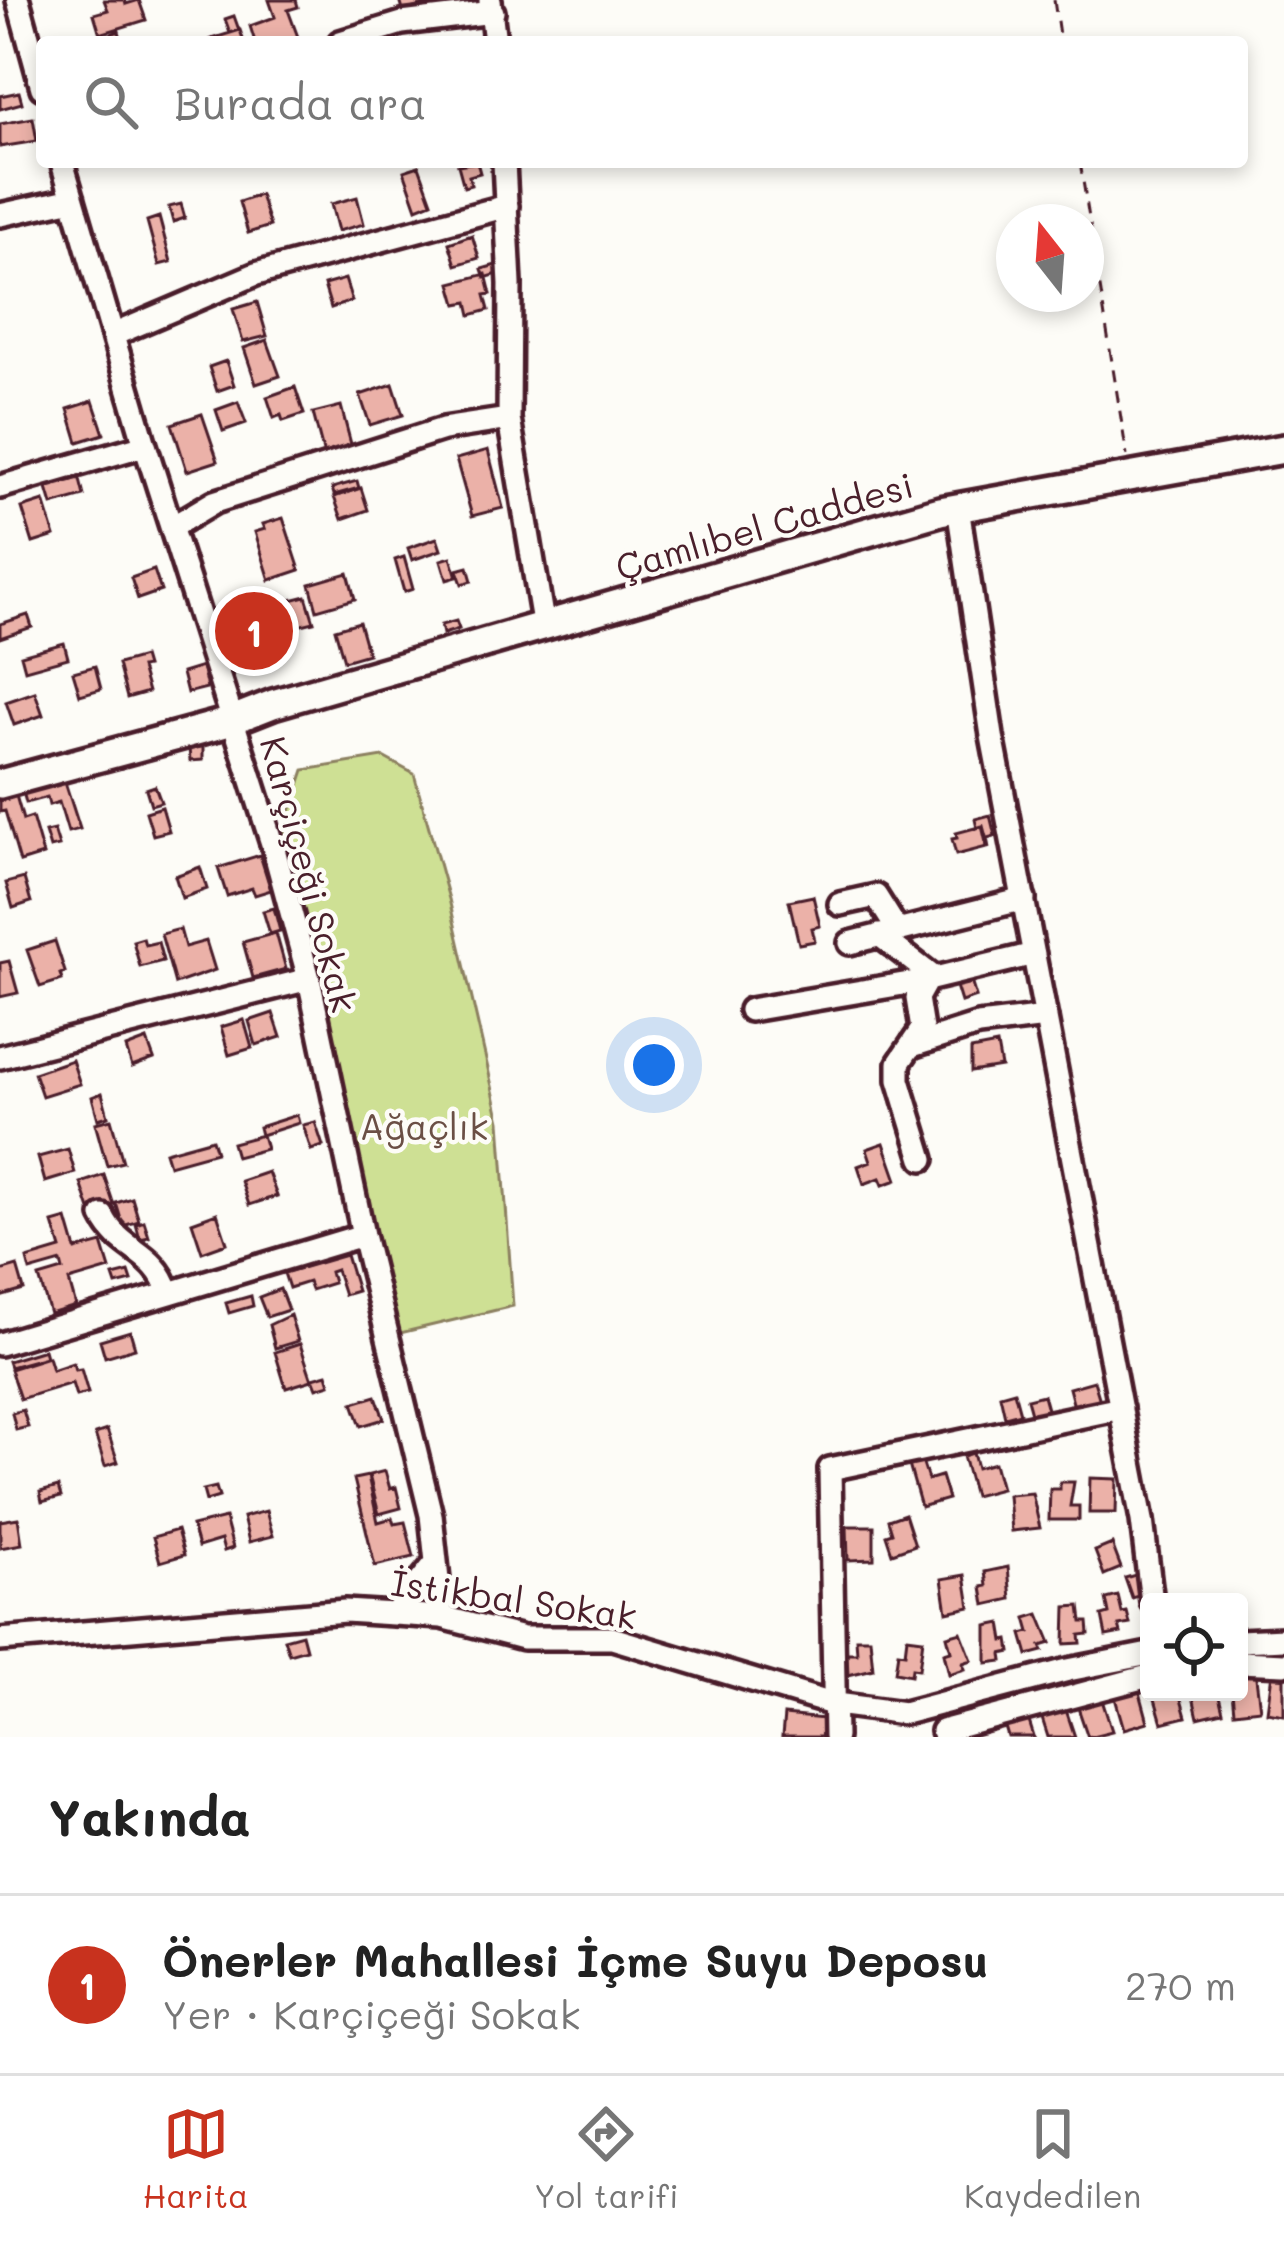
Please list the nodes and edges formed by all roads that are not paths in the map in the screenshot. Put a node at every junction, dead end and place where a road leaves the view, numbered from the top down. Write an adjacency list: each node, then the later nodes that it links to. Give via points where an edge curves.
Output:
1 (18, 0): 5 (street)
2 (491, 6): 3 (street); 4 (street)
3 (360, 36)
4 (494, 36)
5 (36, 66)
6 (64, 168): 8 (street, Karçiçeği Sokak)
7 (504, 168): 9 (street)
8 (73, 199): 10 (street); 11 (street, Karçiçeği Sokak)
9 (507, 206): 11 (street, via 256,274); 12 (street)
10 (0, 215)
11 (113, 335): 13 (street, Karçiçeği Sokak)
12 (509, 419): 17 (street, via 443,429 235,495); 18 (street)
13 (146, 445): 15 (street); 17 (street, Karçiçeği Sokak)
14 (1284, 449): 16 (main road, Çamlıbel Caddesi)
15 (0, 487)
16 (958, 508): 18 (main road, Çamlıbel Caddesi); 22 (street)
17 (172, 527): 19 (street, Karçiçeği Sokak)
18 (544, 628): 19 (main road, Çamlıbel Caddesi)
19 (231, 713): 20 (main road); 21 (main road); 27 (street, Karçiçeği Sokak)
20 (0, 766)
21 (0, 784)
22 (1024, 899): 24 (street); 26 (street)
23 (840, 904): 24 (street, via 876,896)
24 (889, 933): 25 (street); 28 (street)
25 (850, 943)
26 (1034, 954): 28 (street); 30 (street)
27 (309, 979): 32 (street); 35 (street, Karçiçeği Sokak)
28 (931, 979): 29 (street); 31 (street, via 917,998 922,1029)
29 (750, 1010)
30 (1046, 1017): 31 (street, via 978,1025); 38 (street)
31 (915, 1045): 33 (street, via 899,1064 899,1080)
32 (0, 1057)
33 (923, 1159)
34 (103, 1216): 36 (street, via 117,1238 161,1270)
35 (363, 1235): 36 (street); 39 (street, Karçiçeği Sokak)
36 (169, 1293): 37 (street)
37 (0, 1344)
38 (1121, 1408): 40 (street); 52 (street, via 830,1469)
39 (436, 1562): 41 (street); 42 (street, Karçiçeği Sokak)
40 (1151, 1593)
41 (394, 1614): 42 (street, İstikbal Sokak); 44 (street, İstikbal Sokak, via 345,1611)
42 (442, 1617): 52 (street, İstikbal Sokak, via 524,1638 612,1638)
43 (1284, 1639): 45 (street)
44 (0, 1640)
45 (1248, 1641)
46 (1140, 1656): 50 (street, İstikbal Sokak)
47 (1248, 1662): 48 (street)
48 (1284, 1664)
49 (1140, 1678): 51 (street)
50 (1033, 1679): 51 (street); 53 (street, İstikbal Sokak)
51 (1074, 1696): 54 (street)
52 (835, 1704): 53 (street, İstikbal Sokak); 55 (street)
53 (904, 1713): 54 (street)
54 (948, 1734)
55 (835, 1737)

